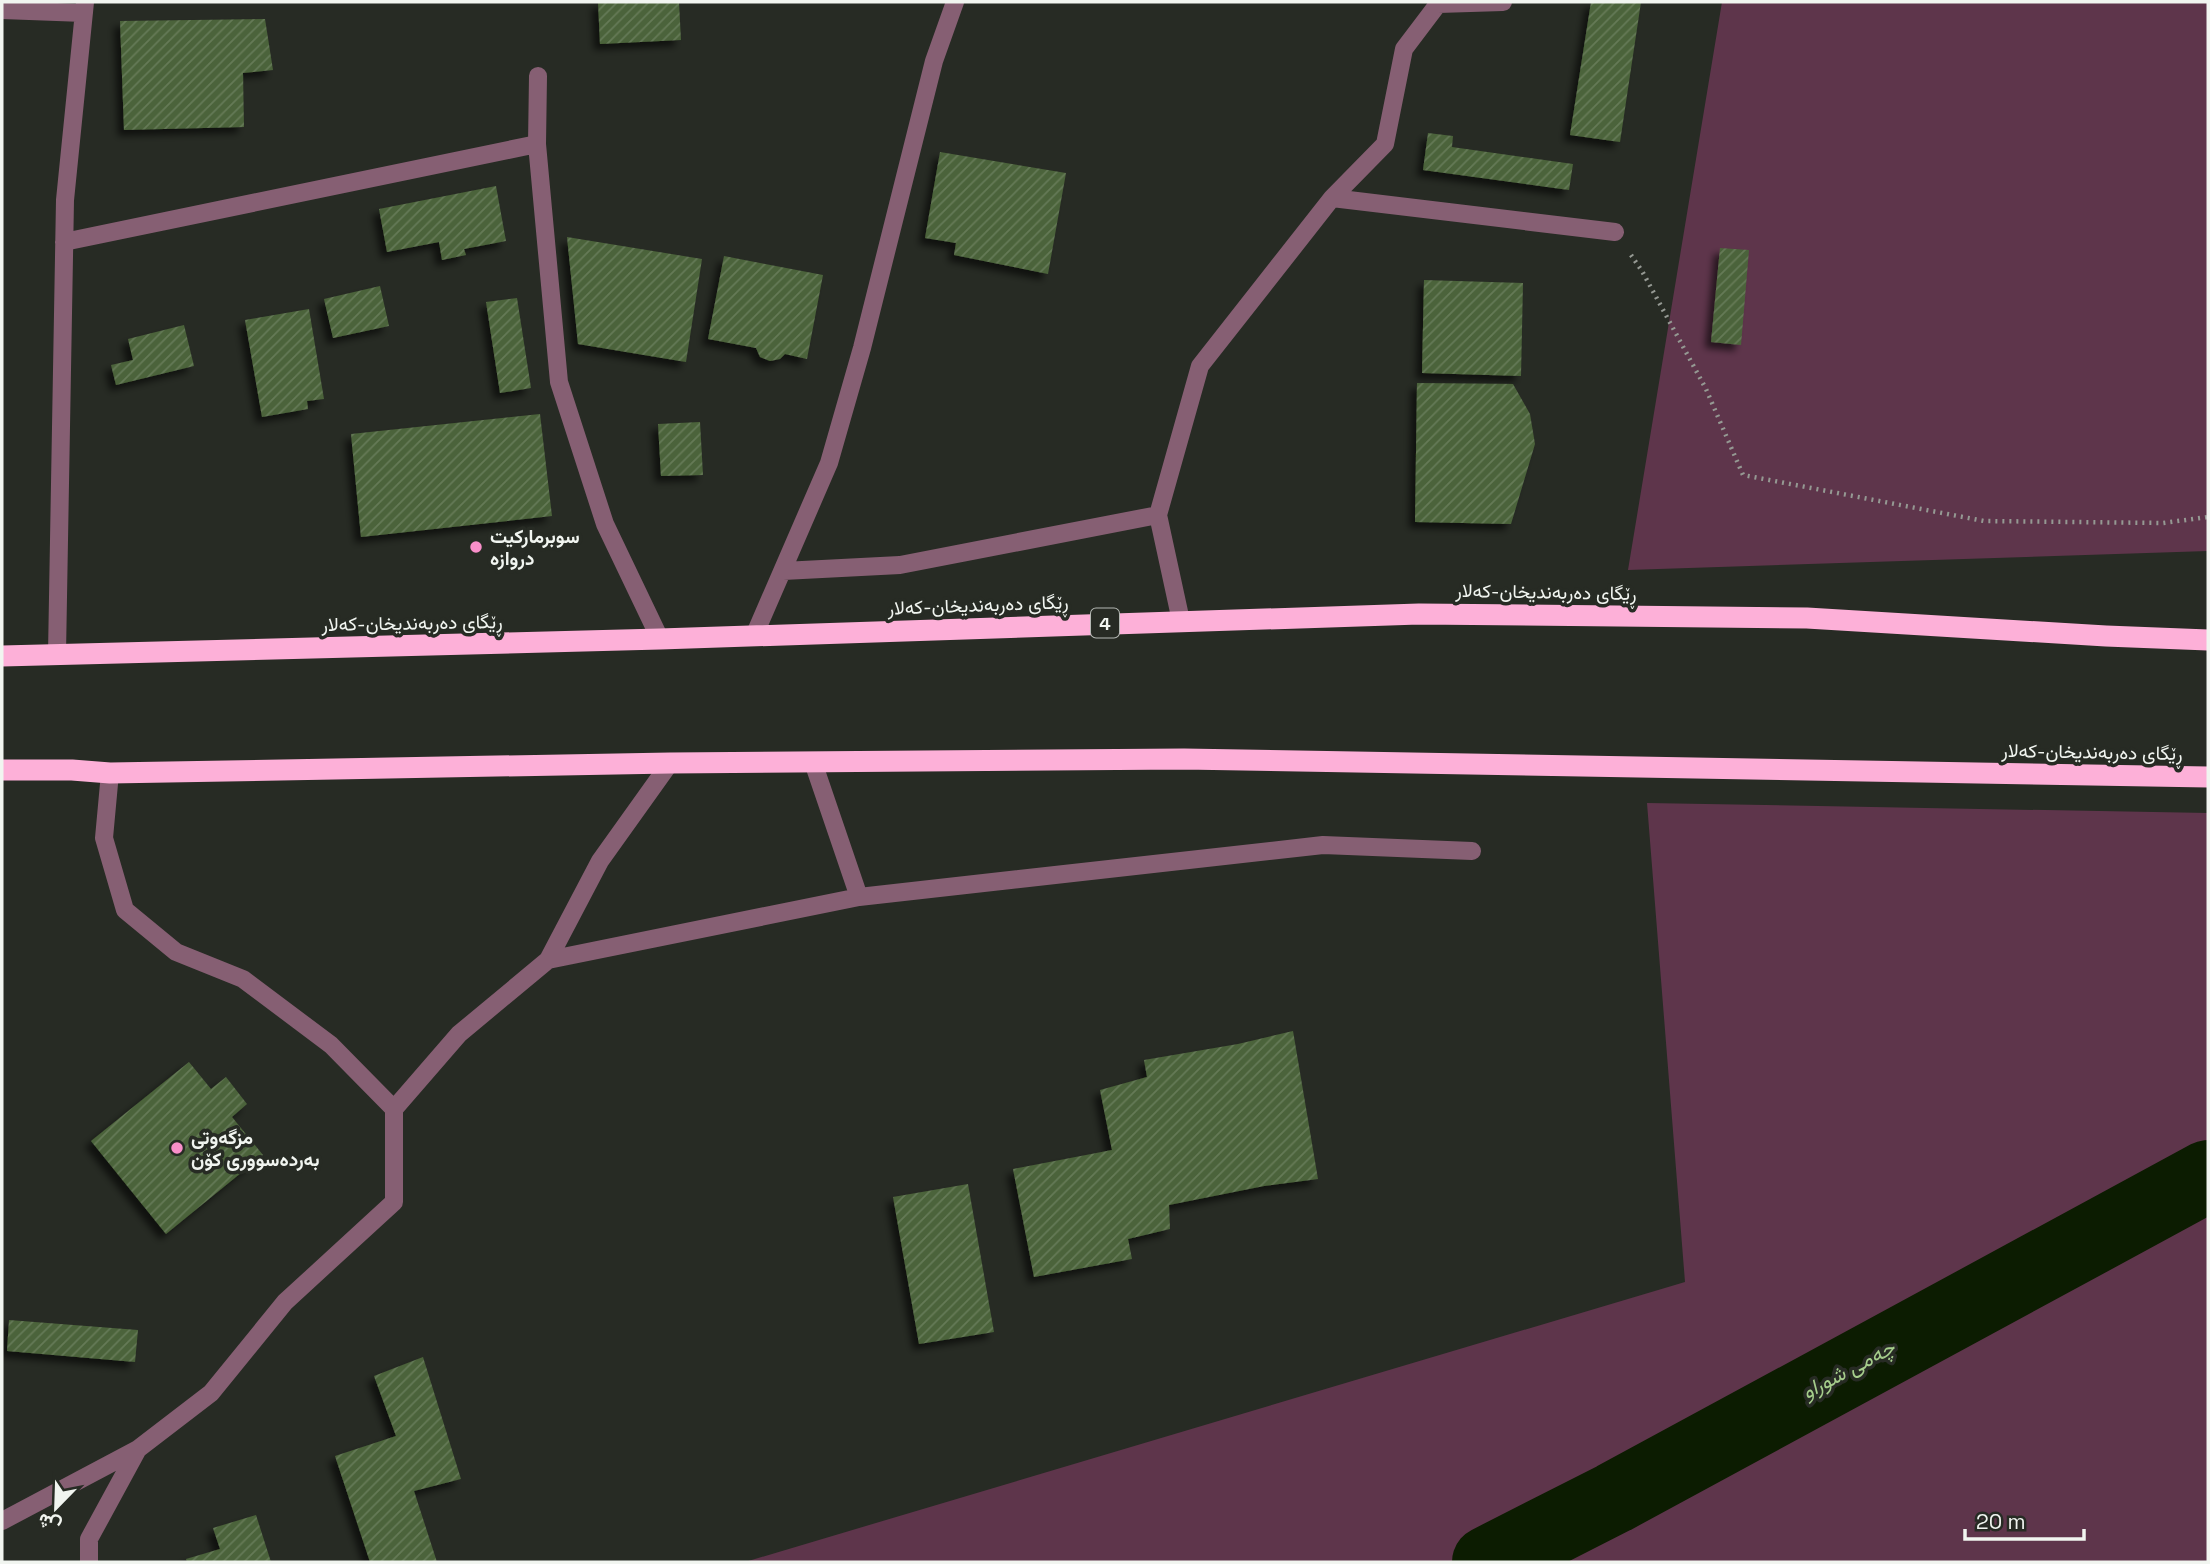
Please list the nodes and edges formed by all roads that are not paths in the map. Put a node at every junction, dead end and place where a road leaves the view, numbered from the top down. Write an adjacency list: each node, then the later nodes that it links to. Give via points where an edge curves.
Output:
1 (956, 2): 11 (street, via 934,61 829,463)
2 (1503, 2): 7 (street, via 1438,4 1404,49 1385,144)
3 (85, 7): 4 (street); 9 (street)
4 (2, 10)
5 (538, 76): 6 (street)
6 (537, 144): 9 (street); 14 (street, via 559,383 605,524)
7 (1332, 198): 8 (street); 10 (street, via 1200,366)
8 (1615, 232)
9 (64, 242): 16 (street)
10 (1158, 515): 11 (street, via 900,565); 12 (street)
11 (783, 570): 13 (street)
12 (1181, 621): 13 (highway, ڕێگای دەربەندیخان-کەلار / 4); 15 (highway, ڕێگای دەربەندیخان-کەلار / 4, via 1419,614 1807,618)
13 (754, 636): 14 (highway, ڕێگای دەربەندیخان-کەلار / 4)
14 (660, 639): 16 (highway, ڕێگای دەربەندیخان-کەلار / 4)
15 (2208, 640)
16 (57, 654): 17 (highway, ڕێگای دەربەندیخان-کەلار / 4)
17 (2, 656)
18 (670, 762): 19 (highway, ڕێگای دەربەندیخان-کەلار); 21 (highway, ڕێگای دەربەندیخان-کەلار); 25 (street, via 600,862)
19 (813, 762): 22 (highway, ڕێگای دەربەندیخان-کەلار, via 1184,759); 24 (street)
20 (2, 770): 21 (highway, ڕێگای دەربەندیخان-کەلار)
21 (110, 773): 26 (street, via 104,838 125,910 176,952 243,979 331,1045)
22 (2208, 776)
23 (1472, 851): 24 (street, via 1323,845)
24 (859, 897): 25 (street)
25 (548, 960): 26 (street, via 459,1034)
26 (394, 1109): 27 (street, via 394,1202 285,1302 211,1393)
27 (138, 1449): 28 (street); 29 (street, via 89,1539)
28 (2, 1521)
29 (89, 1562)

